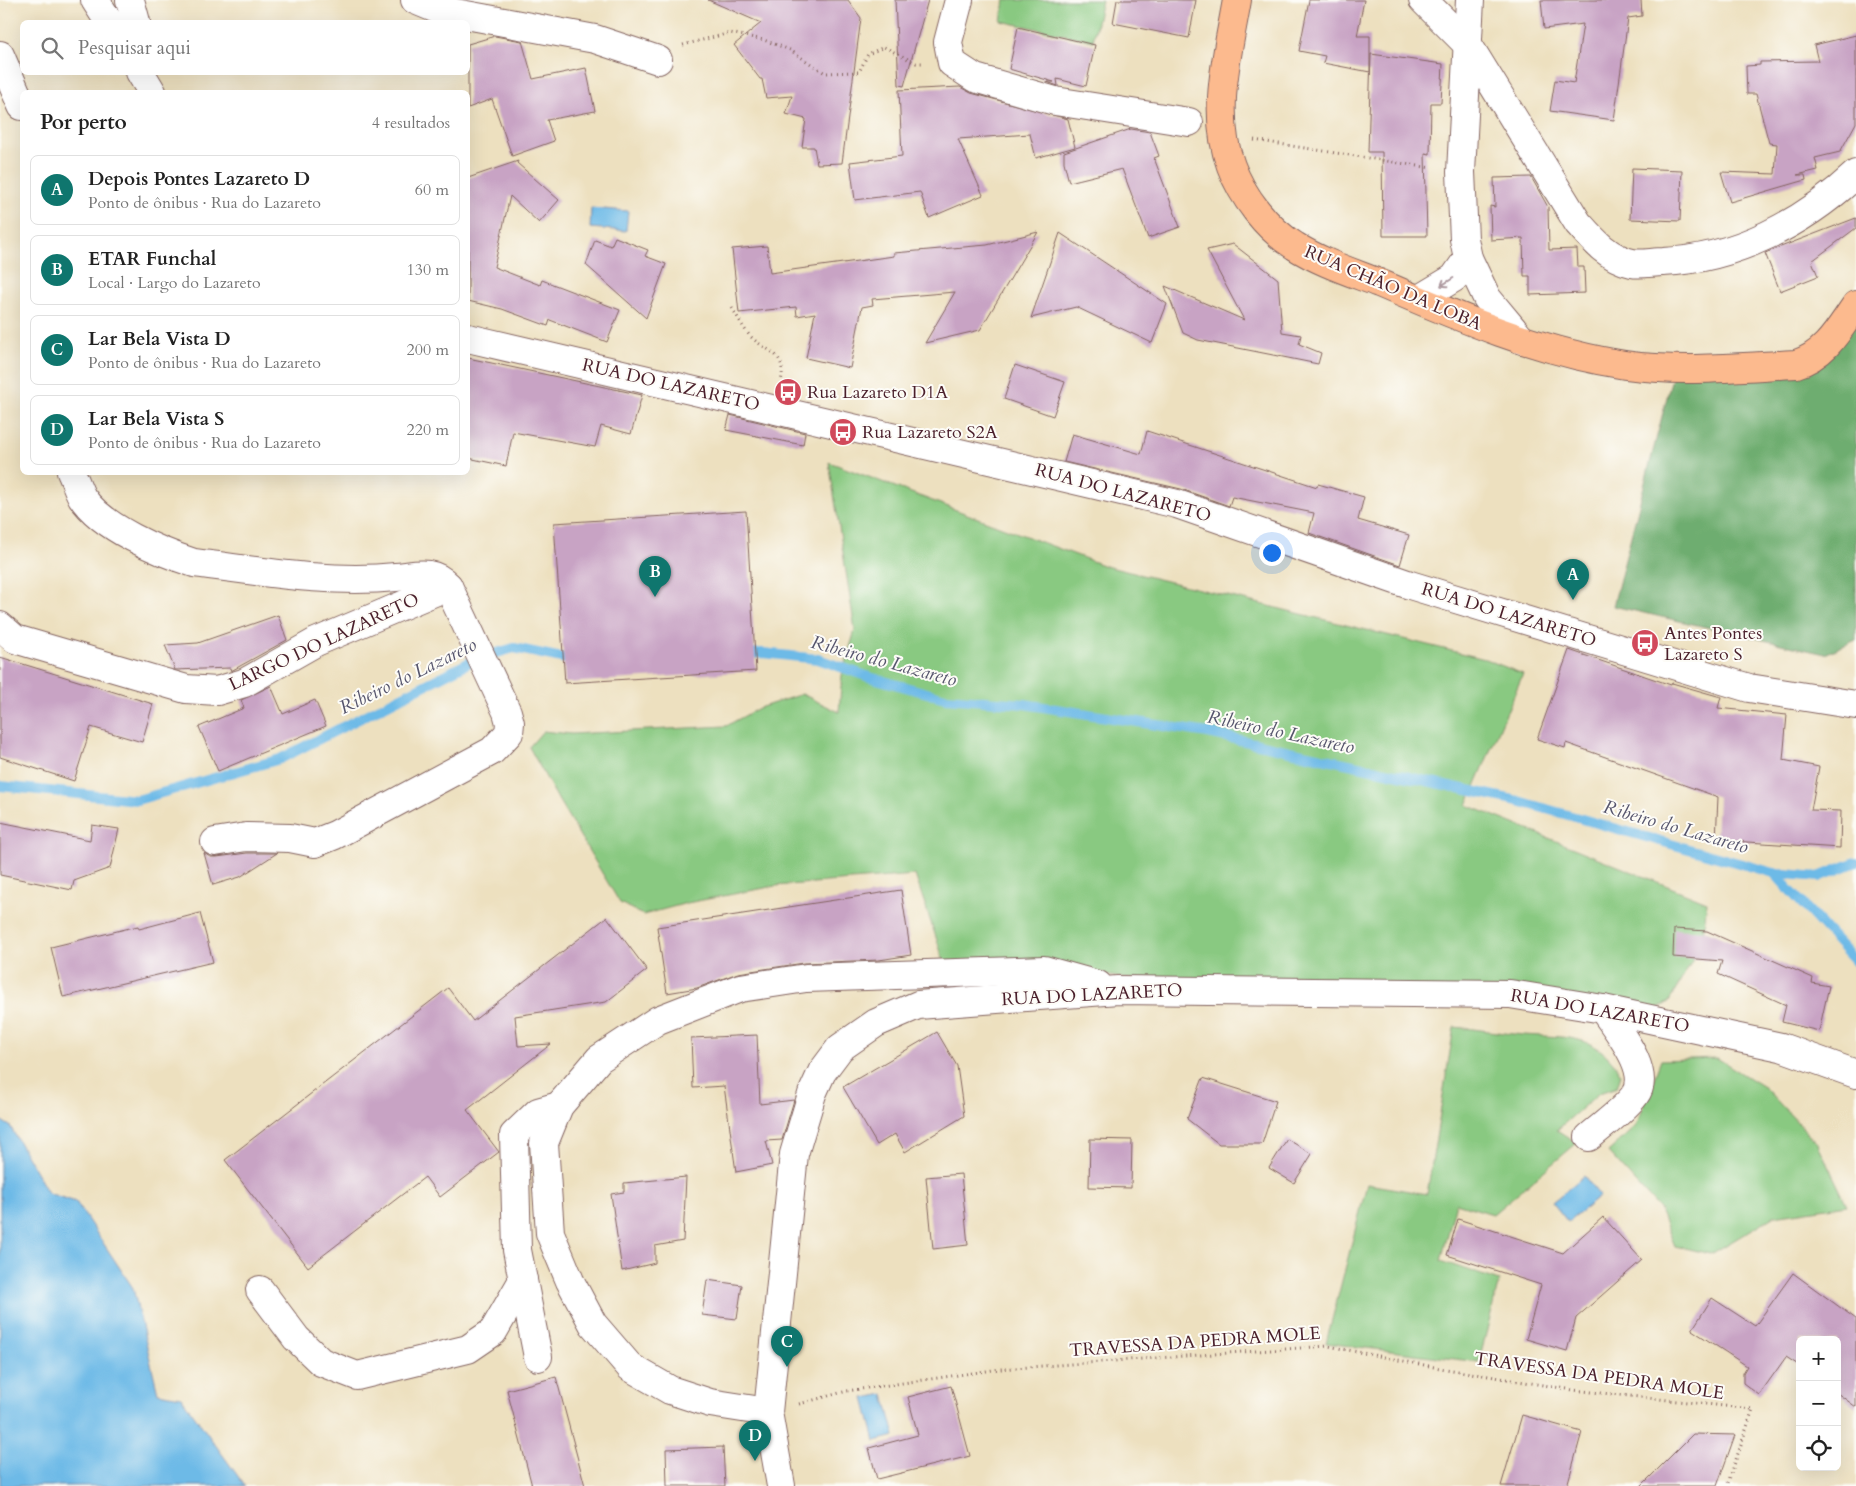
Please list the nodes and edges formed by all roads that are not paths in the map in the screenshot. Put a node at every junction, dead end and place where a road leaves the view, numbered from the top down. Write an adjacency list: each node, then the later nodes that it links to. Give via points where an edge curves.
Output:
1 (95, 0): 8 (street)
2 (130, 0): 9 (street)
3 (415, 0): 11 (street, via 439,10)
4 (959, 0): 18 (street, via 948,42 952,64 975,78 1055,101)
5 (1236, 0): 21 (main road, RUA CHÃO DA LOBA, via 1221,108 1230,165 1240,187 1272,228 1294,246)
6 (1423, 0): 10 (street)
7 (1470, 0): 10 (street)
8 (108, 20)
9 (135, 20)
10 (1469, 46): 19 (street, via 1578,223 1597,244 1614,256 1633,263 1671,262 1714,255 1761,238 1797,220); 20 (street, via 1461,172)
11 (669, 53)
12 (1, 58): 17 (street)
13 (142, 75): 15 (street)
14 (150, 75): 16 (street)
15 (153, 90)
16 (154, 90)
17 (20, 101)
18 (1189, 122)
19 (1856, 174)
20 (1468, 258): 21 (street, one-way to 21, via 1454,278); 24 (street, via 1487,298)
21 (1419, 299): 24 (main road, RUA CHÃO DA LOBA)
22 (1856, 304): 24 (main road, RUA CHÃO DA LOBA, via 1824,349 1810,360 1796,364 1674,370 1573,356)
23 (470, 338): 28 (street, RUA DO LAZARETO, via 1177,504 1410,585 1749,688)
24 (1522, 340)
25 (72, 475): 26 (street, LARGO DO LAZARETO, via 83,498 103,520 168,555 194,563 362,581 427,574 440,577)
26 (448, 586): 27 (street, LARGO DO LAZARETO, via 316,642 244,683 217,691 186,689 15,639); 29 (street, via 507,712 509,733 492,751 315,843 246,836)
27 (0, 626)
28 (1856, 705)
29 (215, 842)
30 (1118, 990): 31 (street, RUA DO LAZARETO, via 1510,994); 33 (street, via 1044,970 806,978 740,988 651,1025 599,1059); 38 (street, RUA DO LAZARETO, via 918,1005 876,1023 840,1048 822,1072 812,1094 794,1154)
31 (1603, 1009): 32 (street, RUA DO LAZARETO, via 1781,1047); 34 (street, via 1636,1060 1641,1078 1636,1094)
32 (1856, 1074)
33 (559, 1106): 35 (street, via 538,1112 514,1135 518,1250); 38 (street, via 544,1143 550,1233 593,1324 630,1367 670,1390 710,1403)
34 (1588, 1137)
35 (523, 1280): 36 (street, via 493,1332 468,1349 357,1376 321,1362 296,1338); 37 (street)
36 (260, 1290)
37 (538, 1357)
38 (768, 1412): 39 (street, RUA DO LAZARETO)
39 (781, 1486)

